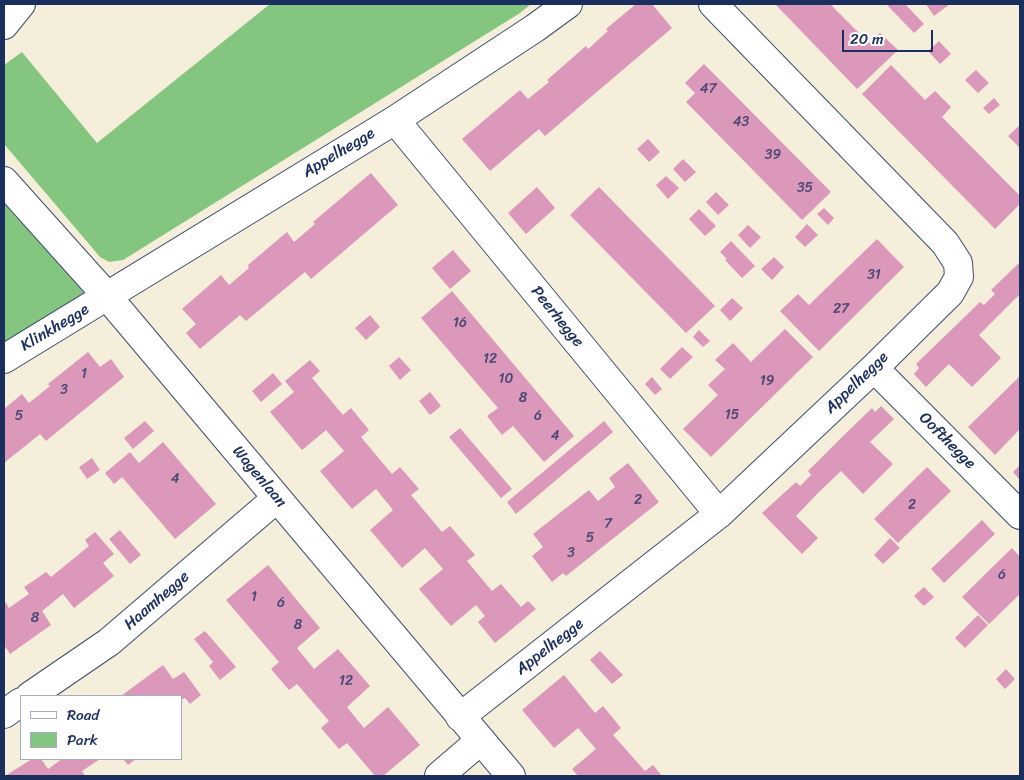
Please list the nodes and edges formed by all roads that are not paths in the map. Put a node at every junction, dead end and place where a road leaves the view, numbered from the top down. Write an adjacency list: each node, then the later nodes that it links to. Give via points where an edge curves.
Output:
1 (20, 4): 4 (street)
2 (568, 4): 5 (street, Appelhegge)
3 (713, 4): 9 (street, Appelhegge, via 946,243 958,263 959,277 950,293)
4 (4, 25)
5 (395, 120): 7 (street, Appelhegge); 11 (street, Peerhegge)
6 (4, 181): 7 (street, Wagenlaan)
7 (107, 296): 8 (street, Klinkhegge); 10 (street, Wagenlaan)
8 (4, 359)
9 (874, 368): 11 (street, Appelhegge); 12 (street, Oofthegge)
10 (277, 498): 13 (street, Haamhegge, via 109,642); 16 (street, Wagenlaan)
11 (719, 514): 16 (street, Appelhegge)
12 (1020, 515)
13 (31, 695)
14 (20, 703): 15 (street)
15 (4, 714)
16 (460, 717): 17 (street, Wagenlaan)
17 (481, 740): 18 (street); 19 (street, Wagenlaan)
18 (439, 776)
19 (511, 776)

